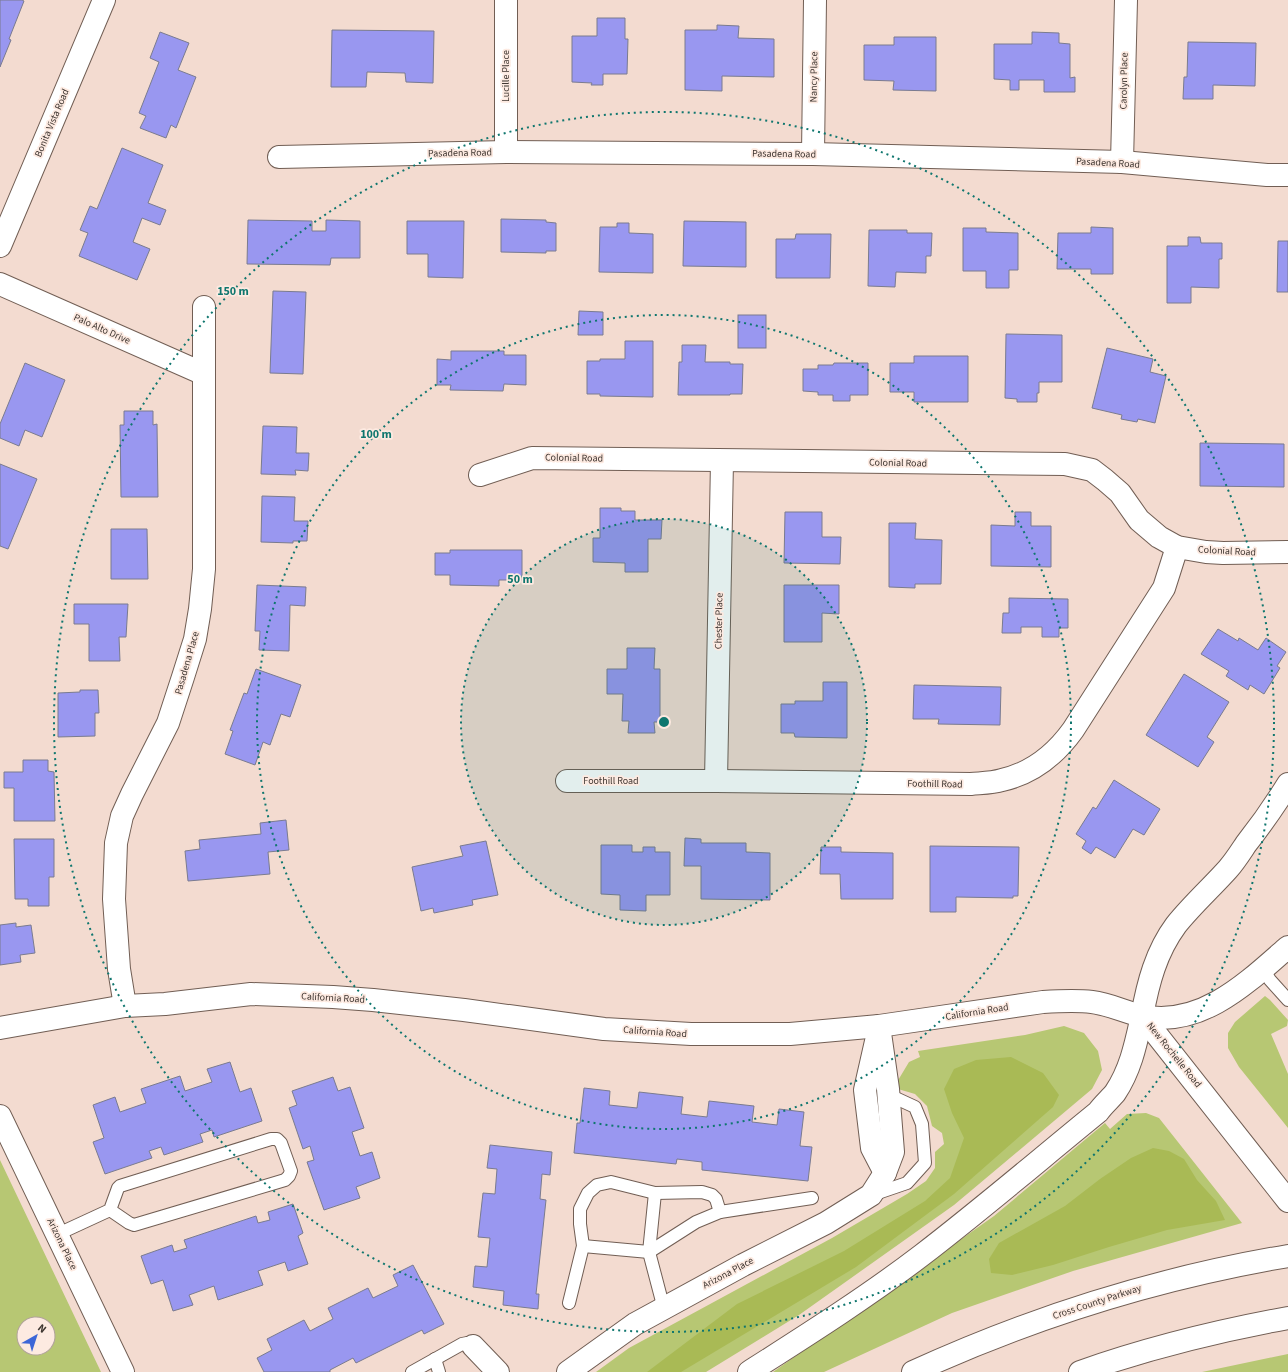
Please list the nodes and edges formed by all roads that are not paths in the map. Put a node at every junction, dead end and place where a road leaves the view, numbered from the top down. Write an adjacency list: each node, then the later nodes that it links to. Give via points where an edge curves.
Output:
1 (104, 0): 10 (main road, Bonita Vista Road)
2 (506, 0): 5 (main road, Lucille Place)
3 (816, 0): 6 (main road, Nancy Place)
4 (1126, 0): 8 (main road, Carolyn Place)
5 (506, 152): 6 (main road, Pasadena Road); 7 (main road, Pasadena Road)
6 (813, 154): 8 (main road, Pasadena Road)
7 (279, 157)
8 (1122, 162): 9 (main road, Pasadena Road)
9 (1288, 175)
10 (0, 246)
11 (0, 284): 13 (main road, Palo Alto Drive)
12 (204, 307): 13 (main road, Pasadena Place)
13 (204, 374): 24 (main road, Pasadena Place, via 204,569 195,639 168,723 122,816 116,843 114,899 119,969)
14 (722, 461): 15 (main road, Colonial Road, via 532,458); 16 (main road, Colonial Road, via 1065,464 1092,470 1120,493 1139,520 1159,537); 19 (main road, Chester Place)
15 (480, 475)
16 (1177, 546): 17 (main road, Colonial Road, via 1223,553); 19 (main road, Foothill Road, via 1164,588 1073,730 1042,763 1022,774 971,784)
17 (1288, 552)
18 (567, 781): 19 (main road, Foothill Road)
19 (716, 781)
20 (1288, 784): 25 (main road, New Rochelle Road, via 1229,868 1188,911 1165,943 1148,984)
21 (1288, 947): 22 (main road, California Road)
22 (1263, 969): 23 (lane); 25 (main road, California Road, via 1225,998 1194,1013 1162,1018)
23 (1288, 1000)
24 (126, 1006): 26 (main road, California Road, via 251,994 373,1000 604,1029 691,1034 790,1034); 27 (main road, California Road)
25 (1142, 1016): 26 (main road, California Road, via 1093,1002 1069,1000); 34 (main road, New Rochelle Road); 51 (main road, via 1137,1041 1123,1079 1098,1112 921,1256)
26 (879, 1026): 28 (main road, Arizona Place); 30 (main road, via 865,1090 872,1148)
27 (0, 1028)
28 (889, 1095): 30 (main road, Arizona Place, via 893,1152); 32 (lane, via 915,1107 922,1124 925,1163 907,1183)
29 (0, 1116): 37 (main road, Arizona Place)
30 (885, 1173): 32 (main road, Arizona Place)
31 (655, 1193): 36 (lane, via 702,1192 716,1199); 38 (lane, via 611,1182 597,1185 588,1194 580,1209); 39 (lane)
32 (871, 1195): 42 (main road, Arizona Place, via 826,1223)
33 (812, 1198): 36 (lane)
34 (1288, 1201)
35 (110, 1210): 35 (lane, via 120,1186 271,1139 281,1143 291,1171 285,1180 134,1225); 37 (lane)
36 (720, 1212): 39 (lane, via 696,1222)
37 (58, 1234): 46 (main road, Arizona Place)
38 (583, 1246): 39 (lane); 41 (lane)
39 (648, 1252): 42 (lane)
40 (1288, 1256): 52 (main road, Cross County Parkway, via 1154,1284 1013,1331)
41 (569, 1303)
42 (664, 1308): 50 (main road, Arizona Place, via 635,1324)
43 (1288, 1318): 53 (main road, via 1204,1335)
44 (474, 1346): 45 (lane, via 462,1344); 49 (main road)
45 (435, 1359): 47 (lane); 48 (lane)
46 (123, 1372)
47 (412, 1372)
48 (439, 1372)
49 (498, 1372)
50 (568, 1372)
51 (749, 1372)
52 (913, 1372)
53 (1080, 1372)

